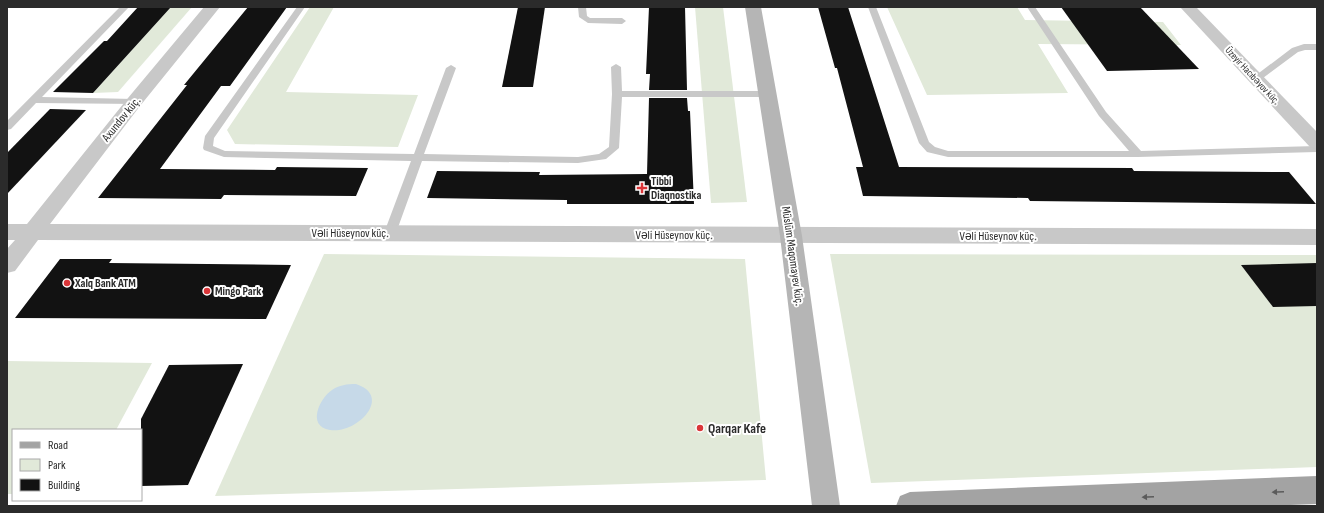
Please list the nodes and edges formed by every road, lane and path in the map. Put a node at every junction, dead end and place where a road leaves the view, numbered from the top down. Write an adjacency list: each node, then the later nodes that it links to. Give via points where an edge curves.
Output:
1 (125, 7): 16 (lane)
2 (212, 7): 17 (street, Axundov küç.)
3 (301, 7): 22 (lane, via 209,138 208,148 224,154)
4 (582, 7): 9 (lane, via 583,17 588,20)
5 (753, 7): 15 (main road, Müslüm Maqomayev küç.)
6 (872, 7): 21 (lane, via 924,143 931,150 948,154)
7 (1031, 7): 21 (lane, via 1102,114)
8 (1188, 7): 13 (street, Üzeyir Hacıbəyov küç.)
9 (622, 21)
10 (1317, 47): 13 (lane, via 1295,50)
11 (616, 67): 14 (lane)
12 (451, 68): 22 (lane)
13 (1256, 79): 19 (street, Üzeyir Hacıbəyov küç.)
14 (617, 94): 15 (lane); 22 (lane, via 614,148 602,157 578,160)
15 (768, 94): 26 (main road, Müslüm Maqomayev küç.)
16 (33, 100): 17 (lane); 18 (lane)
17 (134, 102): 24 (street, Axundov küç.)
18 (7, 127)
19 (1317, 143)
20 (1317, 149): 21 (lane)
21 (1138, 154)
22 (419, 157): 25 (lane)
23 (7, 232): 24 (street, Vəli Hüseynov küç.)
24 (31, 232): 25 (street, Vəli Hüseynov küç.); 28 (street, Axundov küç.)
25 (390, 233): 26 (street, Vəli Hüseynov küç.)
26 (791, 236): 27 (street, Vəli Hüseynov küç.); 30 (main road, Müslüm Maqomayev küç.)
27 (1317, 237)
28 (7, 265)
29 (1317, 490): 31 (main road, one-way to 31)
30 (826, 506)
31 (910, 506)

